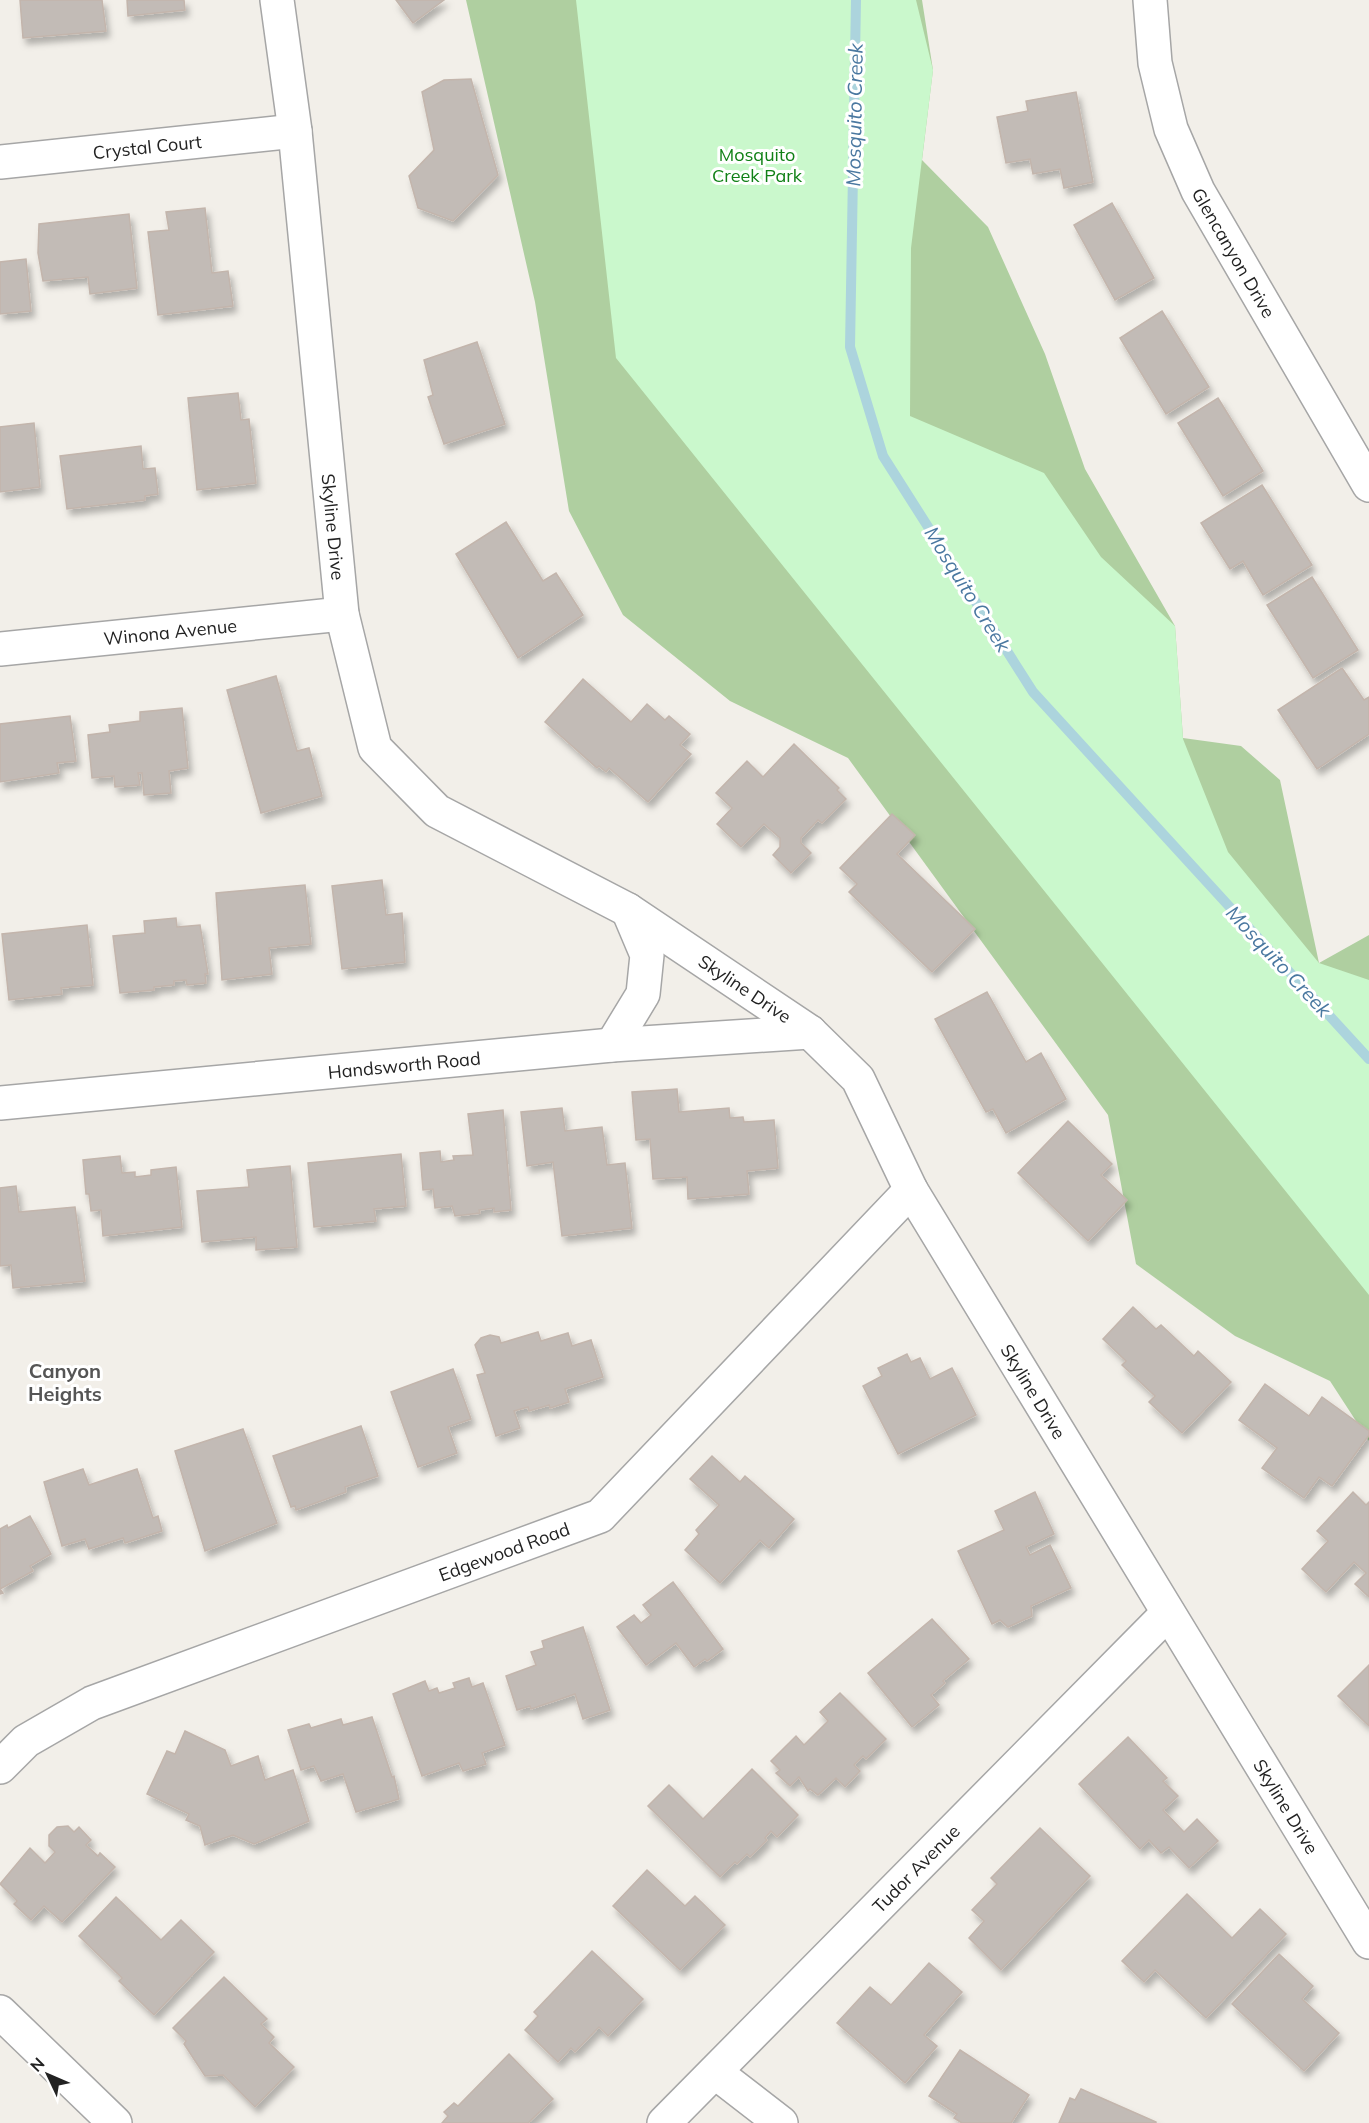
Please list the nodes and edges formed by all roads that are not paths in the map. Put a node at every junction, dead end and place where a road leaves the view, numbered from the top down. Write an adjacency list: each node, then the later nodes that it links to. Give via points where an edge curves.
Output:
1 (277, 0): 3 (street, Skyline Drive)
2 (1150, 0): 5 (street, Glencanyon Drive, via 1155,63 1171,129 1198,191)
3 (296, 131): 4 (street, Crystal Court); 6 (street, Skyline Drive)
4 (0, 162)
5 (1369, 485)
6 (342, 614): 7 (street, Winona Avenue); 8 (street, Skyline Drive, via 375,748 438,811)
7 (0, 649)
8 (628, 910): 9 (street, Skyline Drive); 10 (street, via 647,955 643,994)
9 (810, 1032): 10 (street, Handsworth Road); 12 (street, Skyline Drive, via 858,1079)
10 (612, 1045): 11 (street, Handsworth Road)
11 (0, 1103)
12 (911, 1190): 13 (street, Skyline Drive); 14 (street, Edgewood Road, via 600,1516 92,1703 26,1741)
13 (1168, 1613): 15 (street, Skyline Drive); 17 (street, Tudor Avenue)
14 (0, 1767)
15 (1369, 1942)
16 (0, 2012): 18 (street)
17 (715, 2072): 19 (street, Tudor Avenue); 20 (street)
18 (115, 2123)
19 (664, 2123)
20 (781, 2123)

